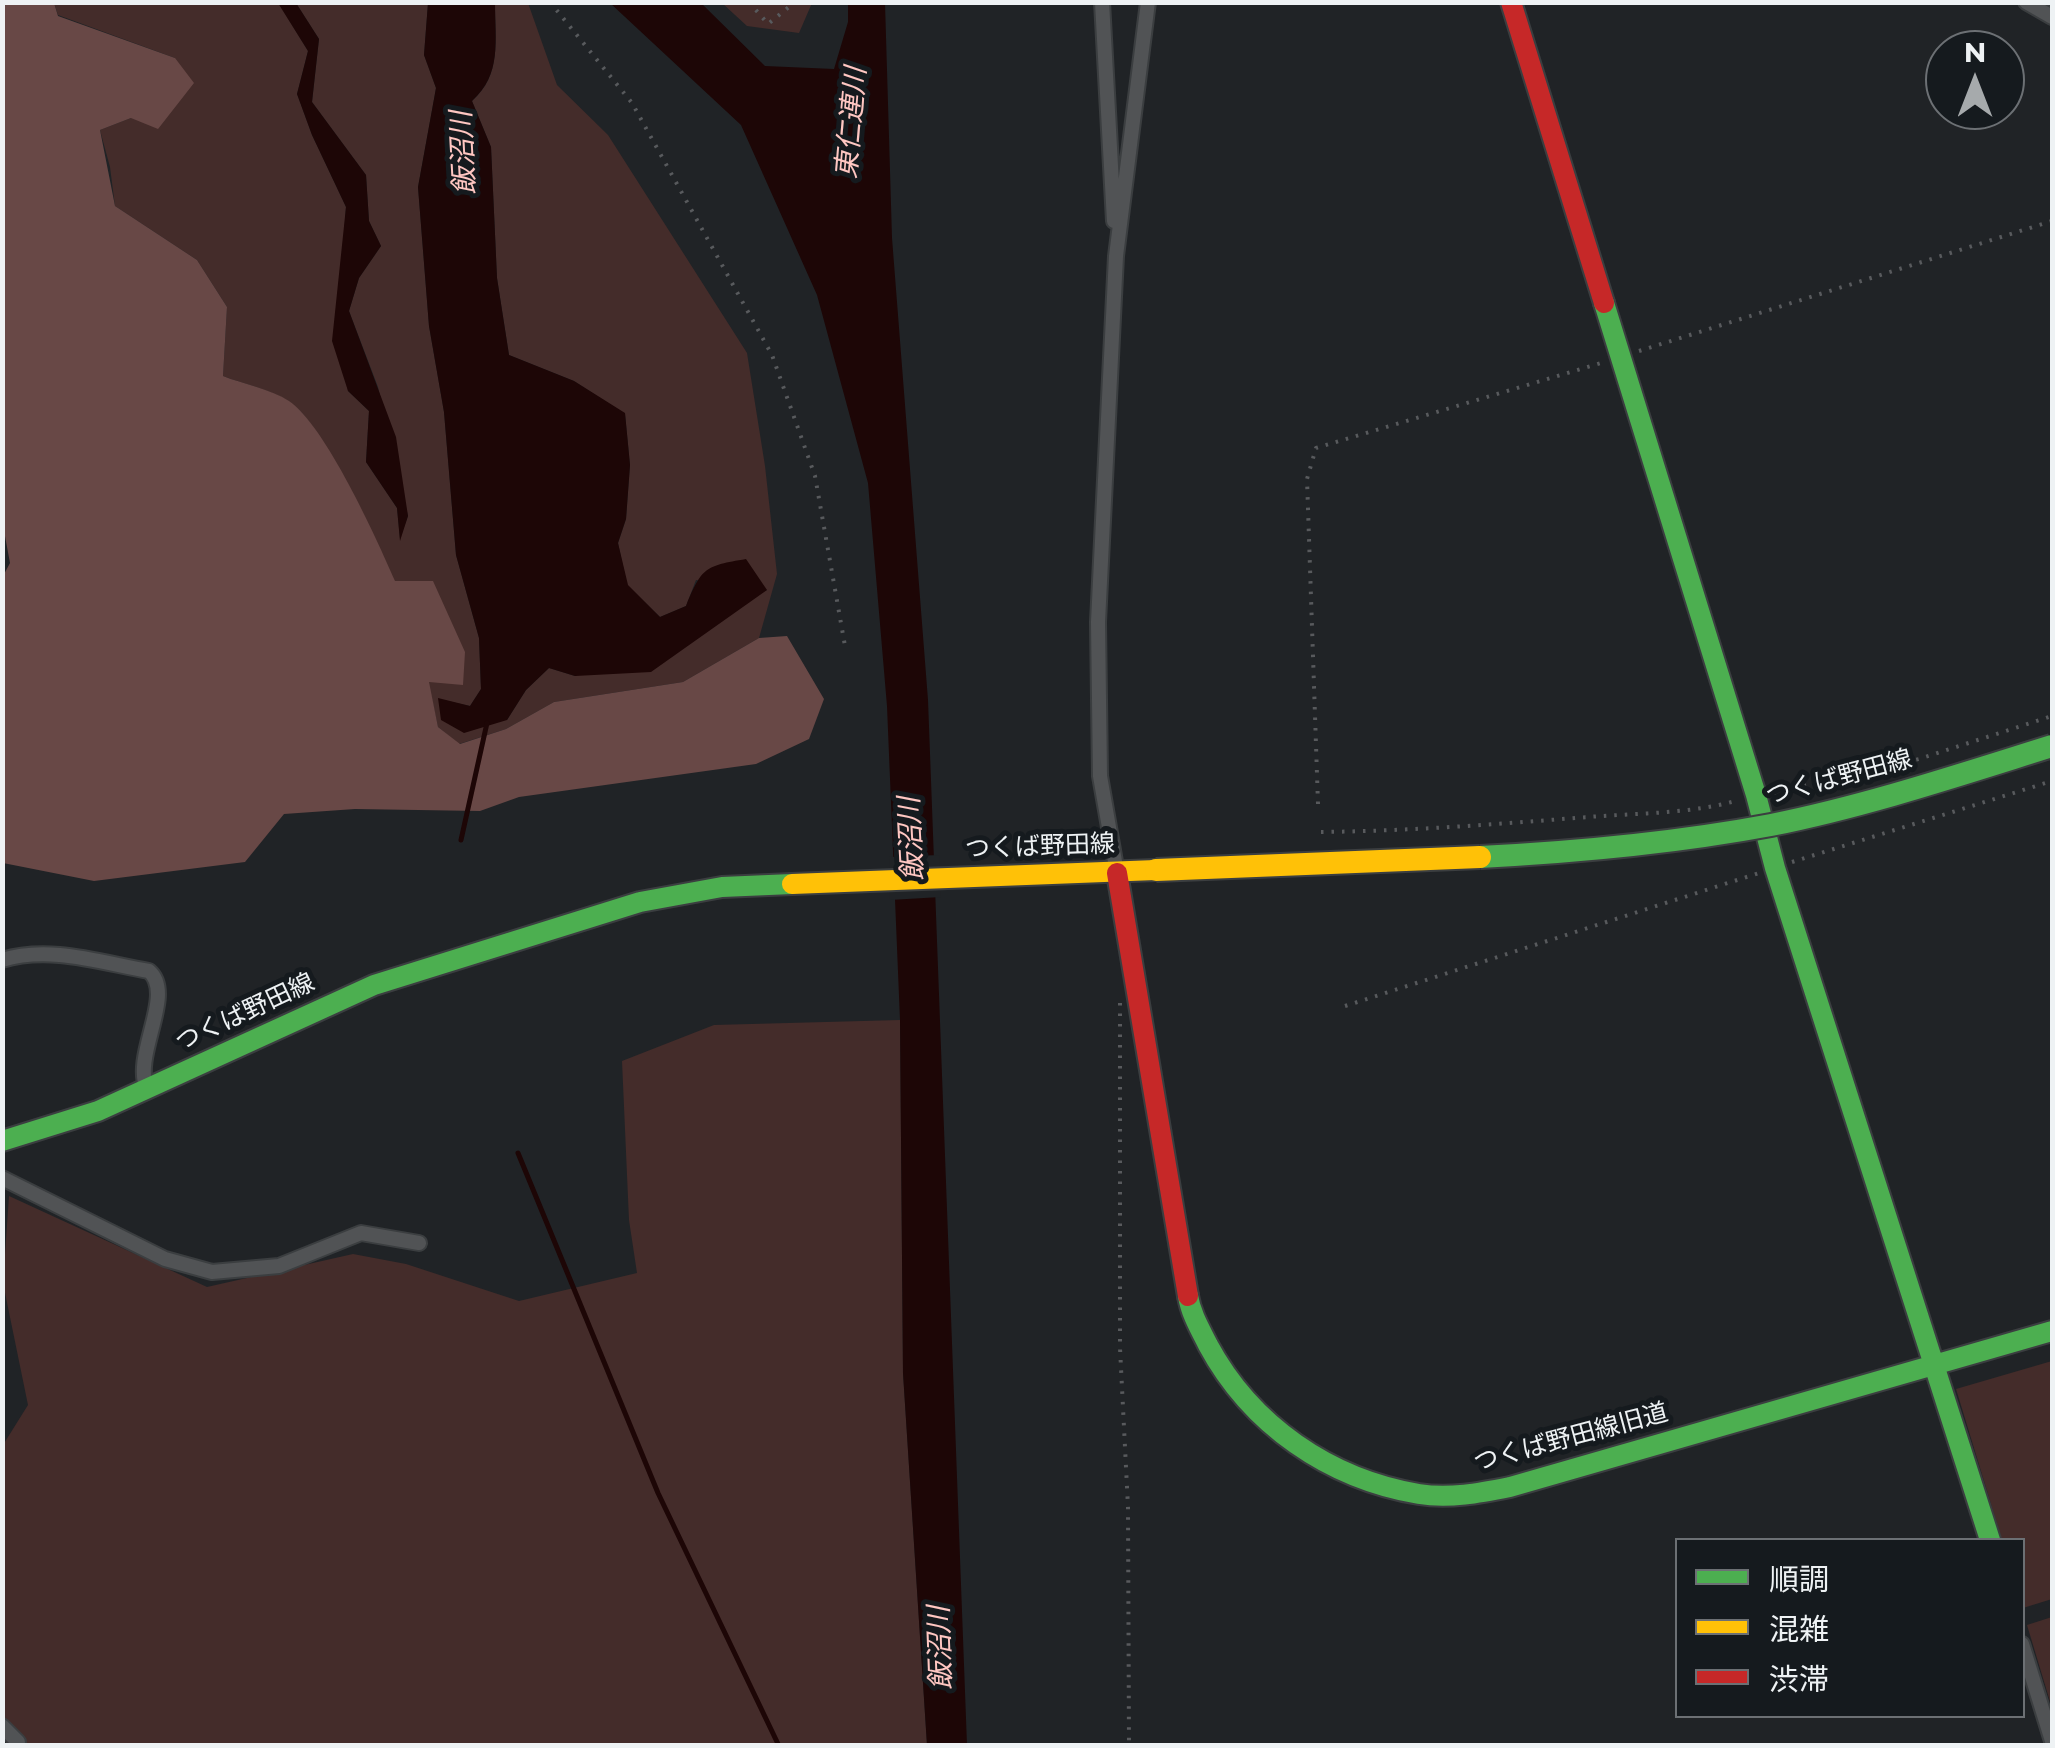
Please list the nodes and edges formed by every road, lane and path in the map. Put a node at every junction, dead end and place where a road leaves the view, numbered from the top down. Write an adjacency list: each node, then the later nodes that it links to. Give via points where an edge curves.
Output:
1 (550, 2): 12 (path, via 632,104 772,356 815,476)
2 (749, 2): 3 (path, via 768,24)
3 (794, 2)
4 (1102, 2): 10 (street)
5 (1148, 2): 10 (street)
6 (1511, 2): 11 (street)
7 (2026, 2): 8 (street)
8 (2052, 17)
9 (2052, 220): 11 (path)
10 (1116, 256): 20 (street, via 1098,641 1100,776)
11 (1623, 356): 16 (street); 17 (path, via 1316,448 1307,479)
12 (845, 646)
13 (2052, 716): 16 (path, via 1919,758)
14 (2052, 746): 20 (street, つくば野田線, bridge, via 1818,816 1668,842)
15 (2052, 780): 19 (path)
16 (1756, 795): 18 (path, via 1666,811); 19 (street)
17 (1318, 804)
18 (1320, 832)
19 (1775, 868): 23 (path); 29 (street)
20 (1117, 872): 22 (street, つくば野田線旧道); 24 (street, つくば野田線, via 722,886 640,902 374,985)
21 (2, 960): 24 (street, via 52,954 155,976 159,990 142,1070)
22 (1136, 977): 29 (street, つくば野田線旧道, via 1190,1309 1238,1392 1276,1429 1344,1471 1421,1494 1472,1494); 35 (path, via 1118,1007)
23 (1345, 1006)
24 (147, 1089): 25 (street, つくば野田線)
25 (2, 1141)
26 (2, 1178): 27 (street, via 166,1259 212,1272 279,1266 360,1233)
27 (419, 1243)
28 (2052, 1330): 29 (street, つくば野田線旧道)
29 (1935, 1363): 30 (street)
30 (1989, 1538)
31 (2025, 1654): 33 (street)
32 (2, 1726): 34 (street)
33 (2052, 1741)
34 (18, 1742)
35 (1129, 1746)

